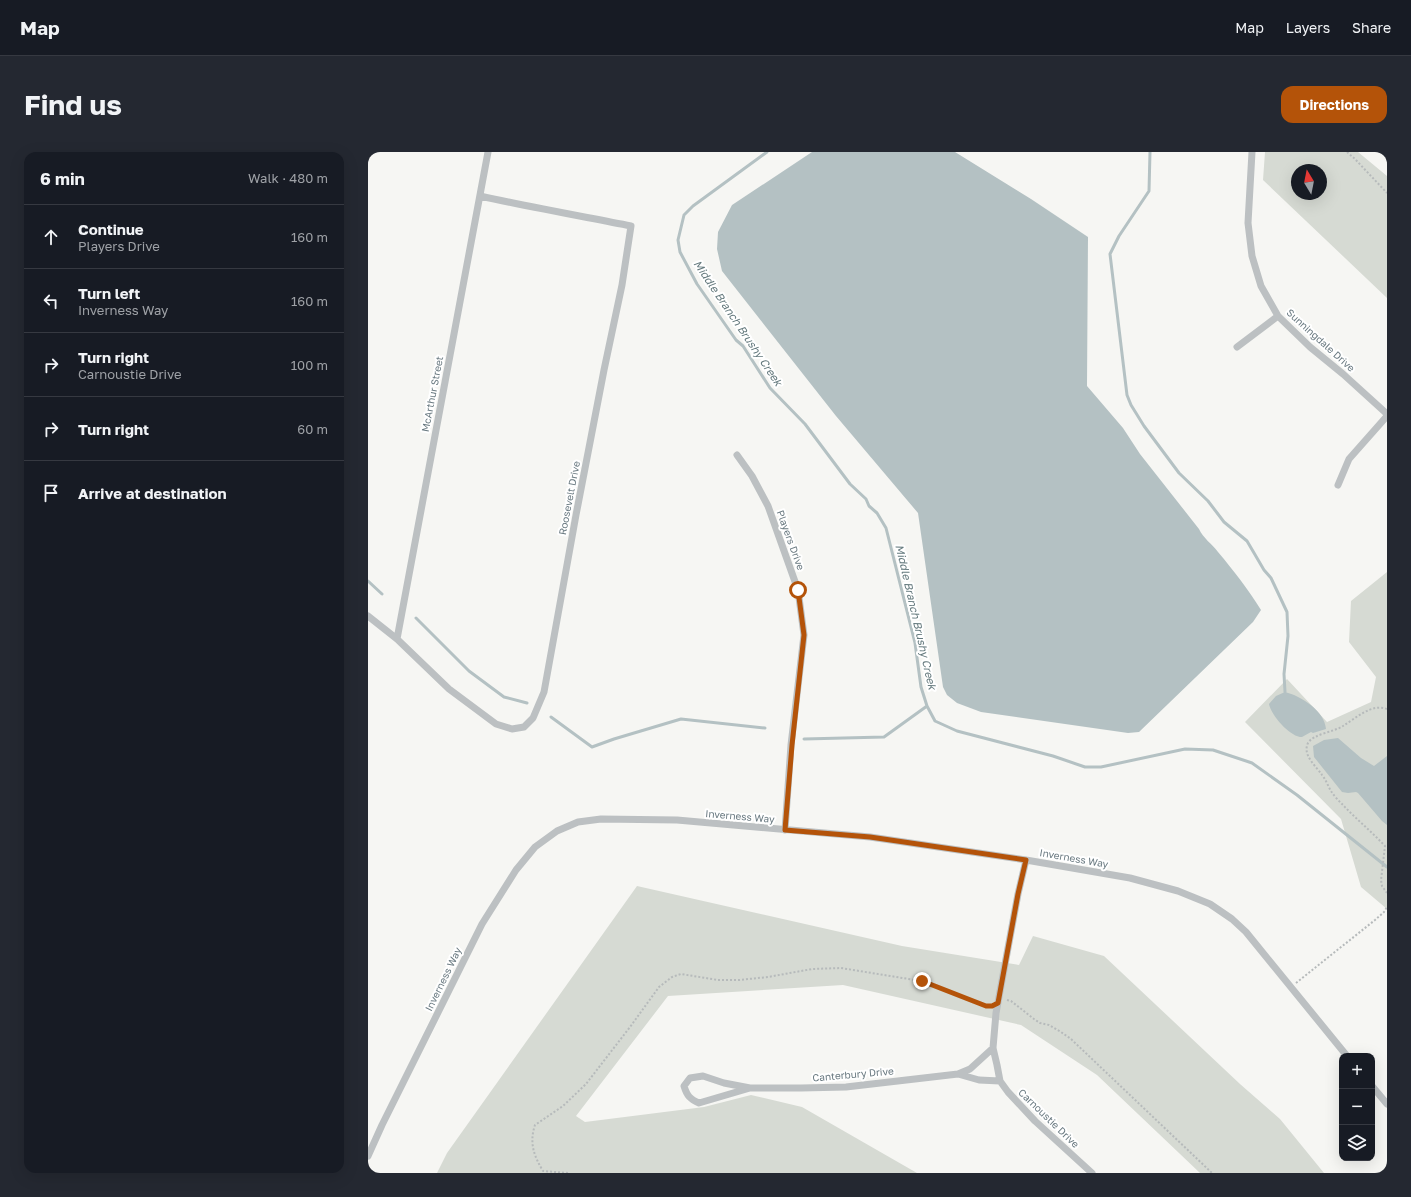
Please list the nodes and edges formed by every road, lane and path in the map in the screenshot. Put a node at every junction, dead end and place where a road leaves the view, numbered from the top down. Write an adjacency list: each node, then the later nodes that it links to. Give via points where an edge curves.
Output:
1 (488, 152): 5 (street, McArthur Street)
2 (1252, 152): 6 (street, Sunningdale Drive, via 1248,223 1252,256 1261,286)
3 (1347, 152): 4 (path)
4 (1387, 193)
5 (480, 196): 12 (street, McArthur Street); 12 (street, Roosevelt Drive, via 631,226 544,692 533,718 524,727 512,729 496,724 449,689)
6 (1278, 316): 7 (street); 8 (street, Sunningdale Drive)
7 (1237, 347)
8 (1387, 415): 10 (street, via 1349,459)
9 (737, 455): 14 (street, Players Drive, via 768,506 798,590 804,635)
10 (1338, 485)
11 (368, 616): 12 (street, Roosevelt Drive)
12 (397, 639)
13 (1387, 708): 16 (path, via 1371,709 1337,730 1313,739 1308,743 1307,749 1310,760 1343,806 1385,846 1381,880)
14 (785, 830): 15 (street, Inverness Way, via 870,837); 27 (street, Inverness Way, via 677,820 601,819 578,822 557,831 535,847 516,870 482,924)
15 (1026, 860): 18 (street, Inverness Way, via 1130,878 1178,891 1210,904 1246,932); 19 (street, Carnoustie Drive)
16 (1387, 893)
17 (1387, 907): 18 (path, via 1375,920)
18 (1291, 987): 21 (street, Inverness Way)
19 (998, 1003): 20 (street, Carnoustie Drive); 28 (path, via 986,1006 922,981 841,968 739,980 718,980 681,974 672,977 659,987 586,1084 563,1106 535,1125 532,1137 533,1150 543,1171); 30 (path, via 1011,1001 1040,1023 1049,1025 1071,1039)
20 (993, 1048): 22 (street, Canterbury Drive, via 970,1069); 23 (street, Carnoustie Drive)
21 (1345, 1053)
22 (958, 1074): 23 (street, Canterbury Drive, via 979,1080); 24 (street, Canterbury Drive, via 846,1086)
23 (1000, 1081): 29 (street, Carnoustie Drive, via 1035,1121)
24 (750, 1088): 24 (street, Canterbury Drive, via 703,1076 690,1078 684,1086 690,1099 699,1103)
25 (1374, 1089): 26 (street)
26 (1387, 1104)
27 (368, 1156)
28 (568, 1173)
29 (1092, 1173)
30 (1212, 1173)

